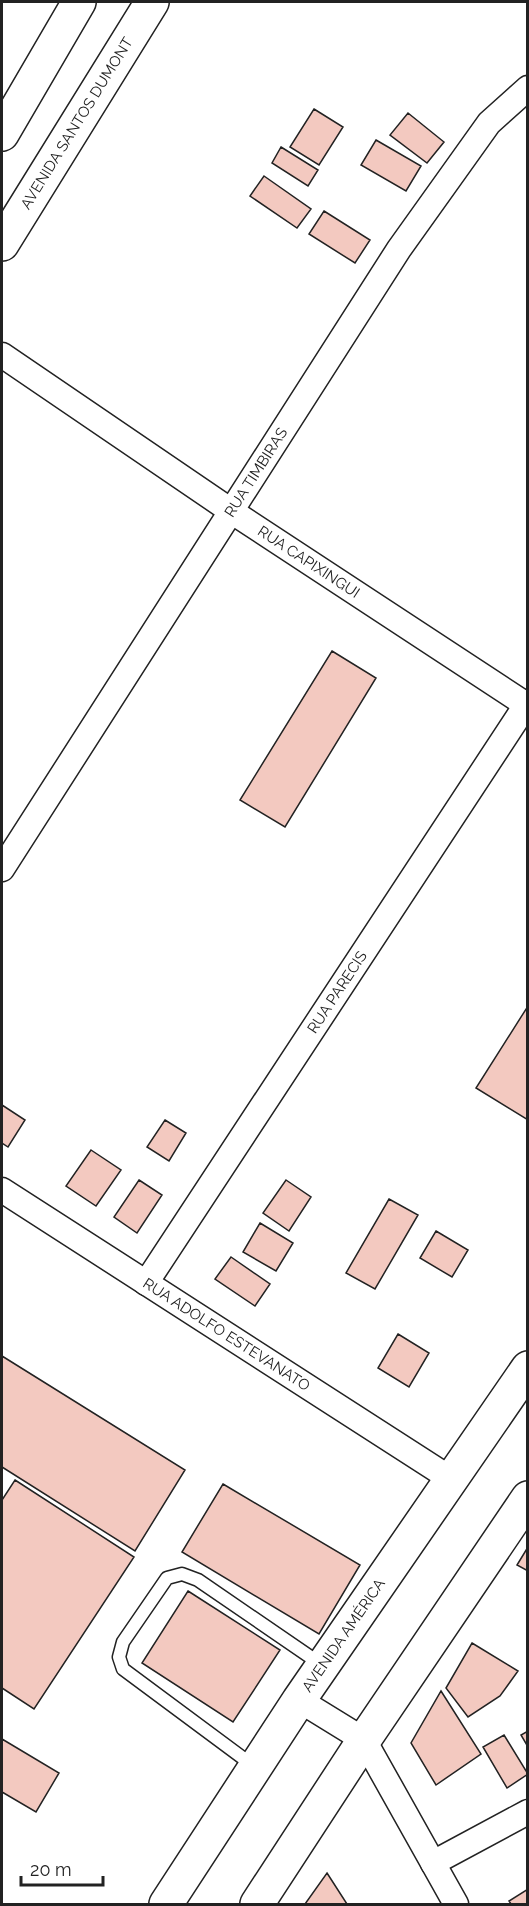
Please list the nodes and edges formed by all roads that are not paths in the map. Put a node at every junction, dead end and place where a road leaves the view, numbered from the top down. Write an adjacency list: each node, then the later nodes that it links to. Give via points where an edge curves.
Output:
1 (79, 2): 4 (main road)
2 (152, 2): 5 (main road, AVENIDA SANTOS DUMONT)
3 (528, 88): 7 (street, RUA TIMBIRAS, via 489,123 399,249)
4 (2, 134)
5 (2, 244)
6 (2, 355): 7 (street, RUA CAPIXINGUI)
7 (231, 511): 8 (street, RUA CAPIXINGUI); 9 (street, RUA TIMBIRAS)
8 (527, 704): 11 (street, RUA PARECIS)
9 (2, 869)
10 (2, 1190): 11 (street, RUA ADOLFO ESTEVANATO)
11 (146, 1283): 13 (street, RUA ADOLFO ESTEVANATO)
12 (528, 1368): 13 (main road, AVENIDA AMÉRICA)
13 (451, 1479): 15 (main road, AVENIDA AMÉRICA)
14 (528, 1498): 17 (main road)
15 (323, 1666): 16 (main road, AVENIDA AMÉRICA); 18 (lane, via 198,1580 182,1574 167,1578 123,1642 119,1657 123,1669)
16 (299, 1701): 17 (street); 18 (main road, AVENIDA AMÉRICA)
17 (364, 1740): 20 (street); 22 (main road)
18 (256, 1767): 21 (main road, AVENIDA AMÉRICA)
19 (528, 1812): 20 (street)
20 (433, 1863): 23 (street)
21 (166, 1905)
22 (257, 1905)
23 (456, 1905)

